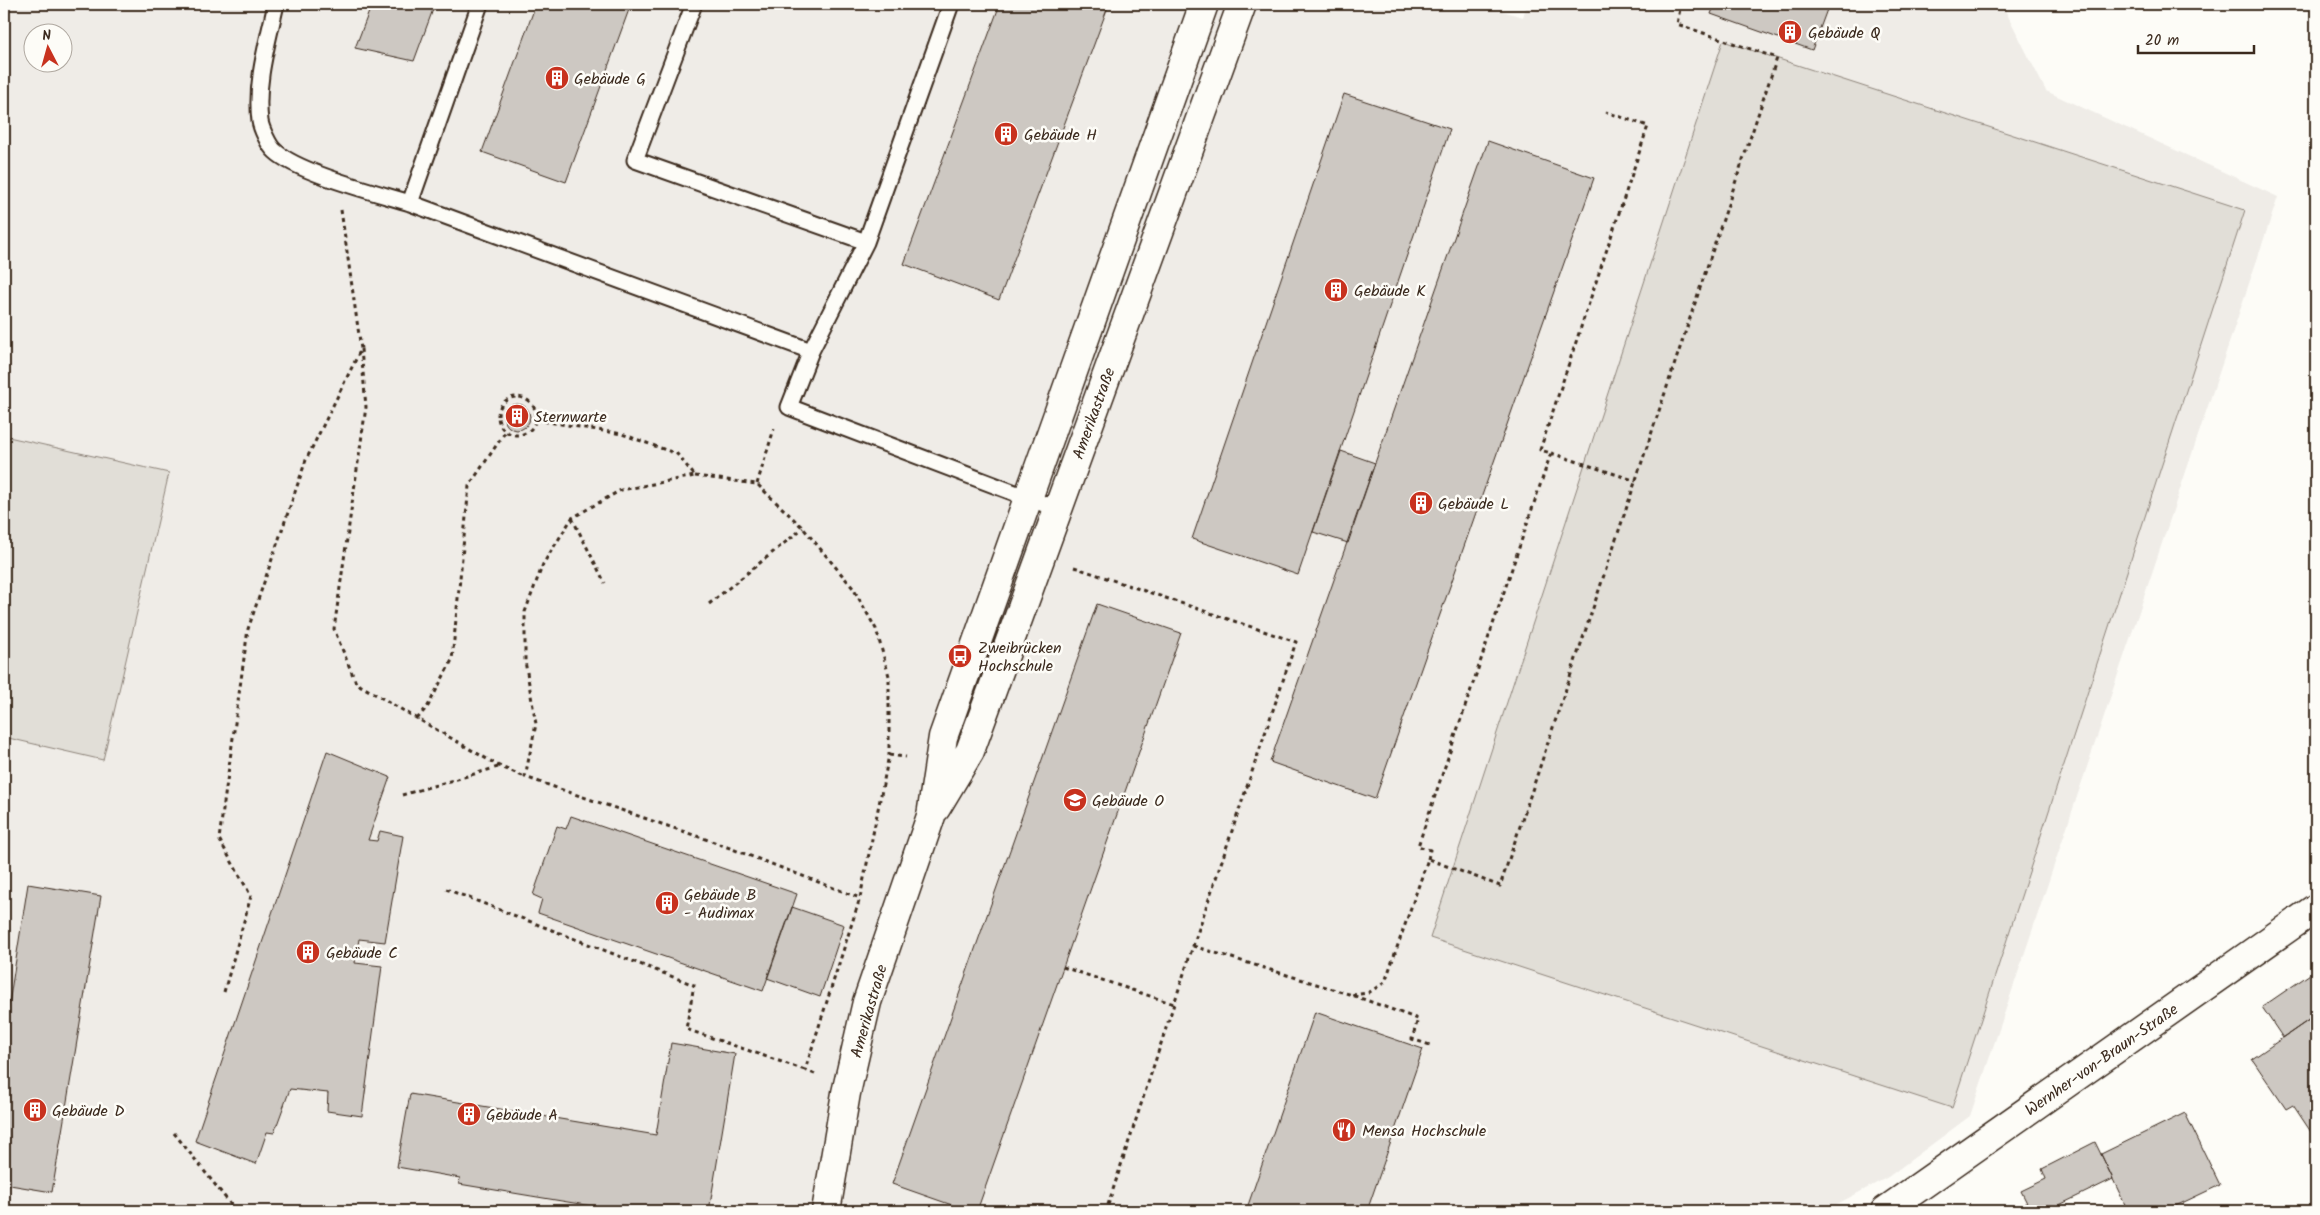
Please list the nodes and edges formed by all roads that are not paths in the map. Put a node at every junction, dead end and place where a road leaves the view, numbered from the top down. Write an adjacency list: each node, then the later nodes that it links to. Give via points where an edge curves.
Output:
1 (276, 4): 7 (lane, via 259,88 260,122 274,151 342,182)
2 (480, 4): 7 (lane)
3 (694, 4): 8 (lane, via 635,160)
4 (951, 4): 8 (lane)
5 (1204, 4): 10 (street, Amerikastraße)
6 (1242, 4): 11 (street, Amerikastraße)
7 (410, 203): 9 (lane)
8 (866, 242): 9 (lane)
9 (811, 351): 10 (lane, via 789,407)
10 (1030, 498): 11 (lane); 12 (street, Amerikastraße, via 943,737)
11 (1058, 509): 12 (street, Amerikastraße, via 970,751)
12 (931, 816): 14 (street, Amerikastraße, via 867,1002 846,1093)
13 (2316, 908): 15 (street, Wernher-von-Braun-Straße)
14 (826, 1211)
15 (1885, 1211)

